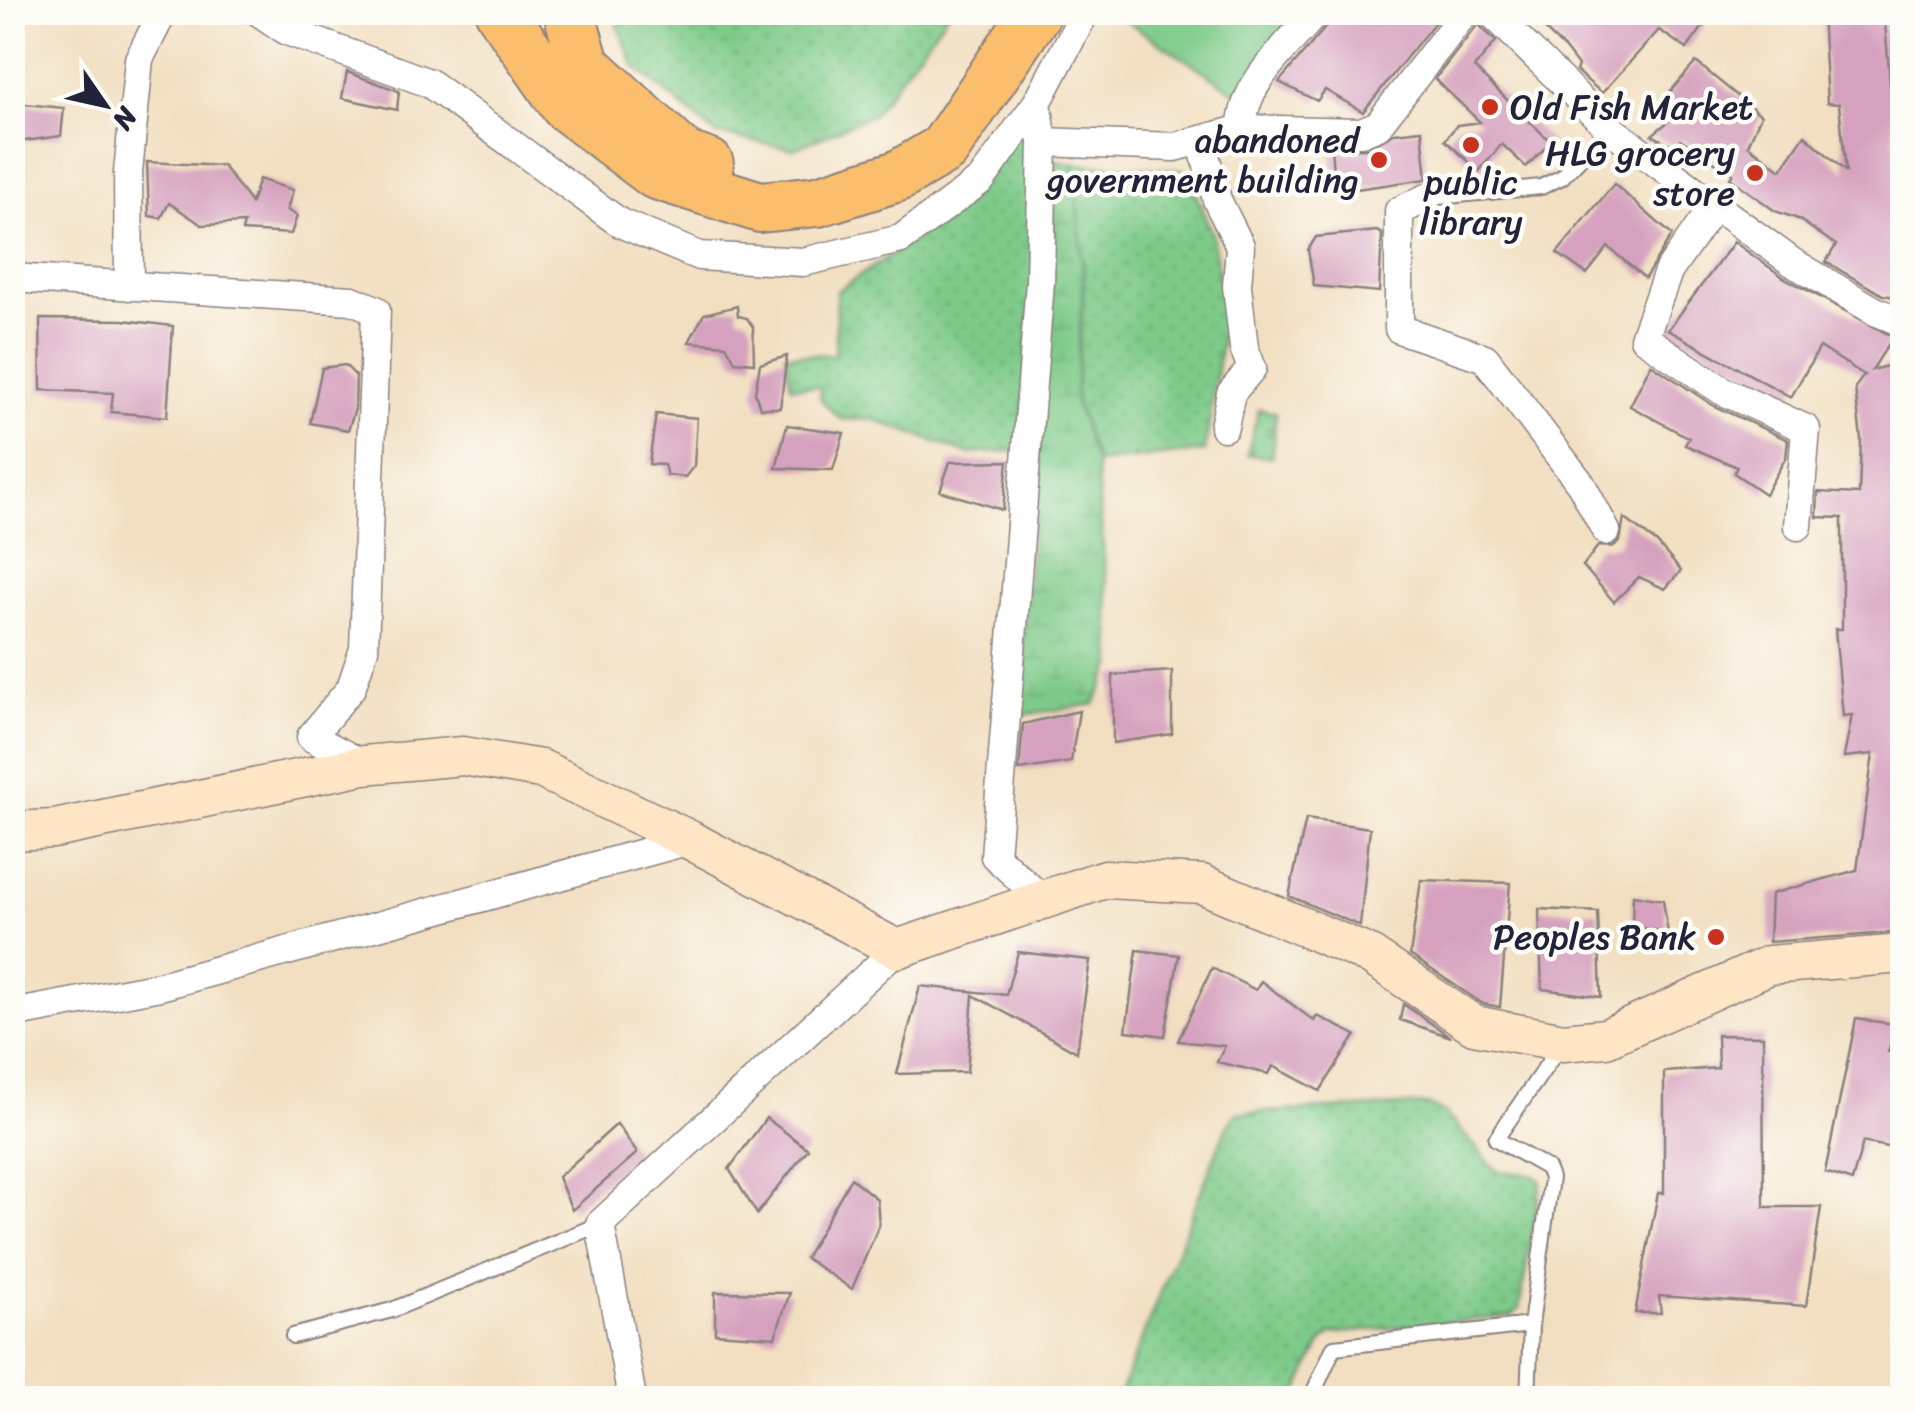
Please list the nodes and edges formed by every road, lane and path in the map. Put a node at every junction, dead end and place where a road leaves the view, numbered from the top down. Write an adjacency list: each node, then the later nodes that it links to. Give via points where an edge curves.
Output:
1 (163, 12): 19 (street, via 139,59 128,173)
2 (259, 12): 11 (street, via 287,30 429,84 620,223 699,256 802,262 902,239 981,180)
3 (501, 12): 6 (highway, via 566,106 656,174 760,208 818,201 882,181 944,148)
4 (569, 12): 5 (highway, via 584,64 684,156 763,182 900,147 944,110)
5 (1001, 12)
6 (1036, 12)
7 (1085, 12): 11 (street)
8 (1316, 12): 13 (street, via 1256,83 1242,108)
9 (1464, 12): 13 (street, via 1378,124 1362,132)
10 (1491, 12): 12 (street)
11 (1037, 103): 15 (street)
12 (1609, 128): 16 (lane, via 1562,177 1540,187); 17 (street)
13 (1242, 129): 14 (street)
14 (1201, 140): 15 (street, via 1175,147); 21 (street, via 1217,200 1240,246 1236,286 1252,368 1231,394)
15 (1043, 142): 27 (street, via 1040,282 995,856)
16 (1428, 198): 23 (street, via 1399,211 1399,329 1484,358 1581,484)
17 (1714, 206): 20 (street, via 1792,262); 22 (street, via 1668,272 1644,338 1723,391 1806,430)
18 (12, 278): 19 (street)
19 (130, 286): 24 (street, via 352,300 376,310 364,649 352,688 311,737)
20 (1902, 322)
21 (1224, 427)
22 (1798, 526)
23 (1606, 531)
24 (364, 765): 25 (street, via 54,829); 26 (street, via 463,756 541,769)
25 (12, 831)
26 (690, 840): 28 (street); 30 (street, via 160,986)
27 (1044, 900): 28 (street); 31 (street, via 1105,879 1202,884 1370,955 1474,1025)
28 (897, 950): 32 (street)
29 (1902, 954): 31 (street, via 1769,965 1606,1038)
30 (12, 1014)
31 (1563, 1042): 33 (lane, via 1496,1139 1547,1168 1552,1178)
32 (600, 1224): 34 (lane, via 392,1310); 35 (street)
33 (1531, 1325): 36 (lane, via 1334,1346); 37 (lane)
34 (293, 1336)
35 (632, 1398)
36 (1311, 1398)
37 (1528, 1398)

